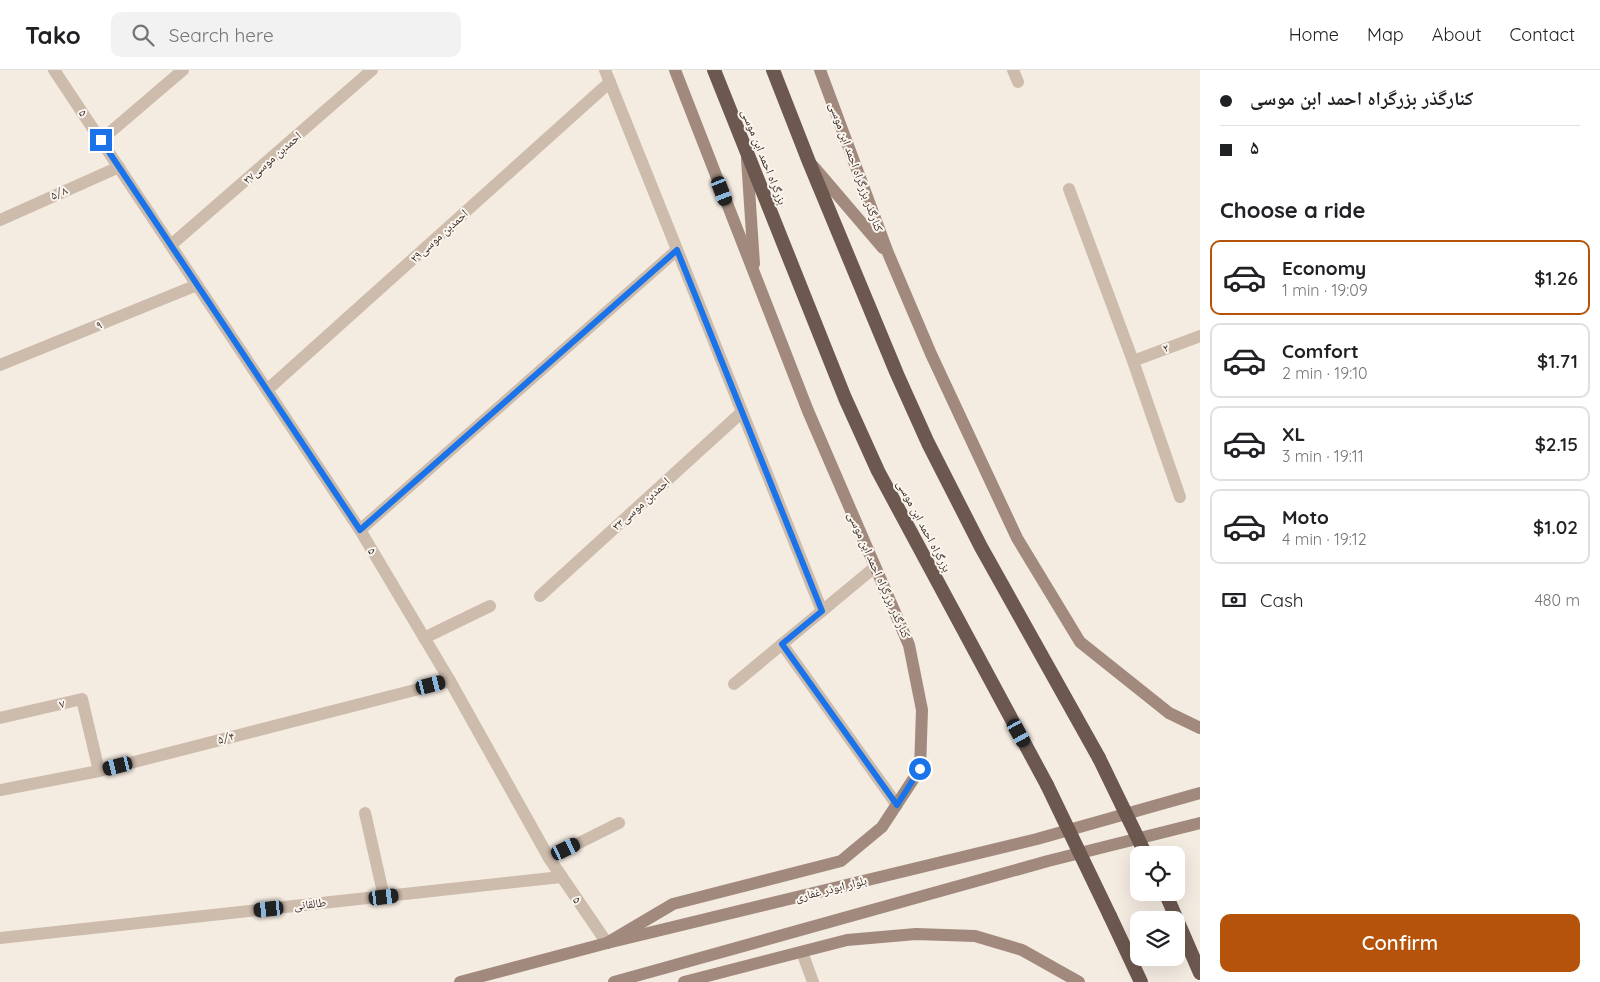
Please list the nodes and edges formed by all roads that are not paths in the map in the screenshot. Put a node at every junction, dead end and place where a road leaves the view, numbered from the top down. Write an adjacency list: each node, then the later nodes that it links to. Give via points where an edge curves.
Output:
1 (54, 70): 10 (street, ۵)
2 (183, 70): 10 (street)
3 (372, 70): 16 (street, ۲۷احمدبن موسی)
4 (605, 70): 9 (street)
5 (675, 70): 19 (main road, کنارگذر بزرگراه احمد ابن موسی)
6 (714, 70): 11 (highway, بزرگراه احمد ابن موسی)
7 (773, 70): 12 (highway)
8 (820, 70): 18 (main road, کنارگذر بزرگراه احمد ابن موسی)
9 (610, 82): 17 (street); 24 (street, ۲۹احمدبن موسی)
10 (101, 140): 13 (street, ۵)
11 (747, 156): 19 (main road); 59 (highway, بزرگراه احمد ابن موسی, bridge, via 878,472 1047,785)
12 (809, 162): 18 (main road); 45 (highway, bridge, via 928,443 1099,758)
13 (119, 167): 15 (street, ۵/۸); 16 (street, ۵)
14 (1069, 189): 22 (street)
15 (0, 220)
16 (171, 245): 20 (street, ۵)
17 (677, 250): 25 (street); 27 (street)
18 (888, 254): 37 (main road, کنارگذر بزرگراه احمد ابن موسی, via 1017,538 1080,642 1169,712)
19 (755, 277): 28 (main road, کنارگذر بزرگراه احمد ابن موسی)
20 (197, 285): 23 (street, ۹); 24 (street, ۵)
21 (1200, 336): 22 (street, ۲)
22 (1133, 360): 26 (street)
23 (0, 365)
24 (267, 390): 27 (street, ۵)
25 (742, 412): 29 (street, ۳۳احمدبن موسی); 31 (street)
26 (1180, 497)
27 (360, 530): 32 (street, ۵)
28 (875, 567): 31 (street); 41 (main road, کنارگذر بزرگراه احمد ابن موسی, via 909,645 922,710 920,769)
29 (540, 596)
30 (490, 606): 32 (street)
31 (822, 611): 33 (street)
32 (424, 638): 34 (street, ۵)
33 (782, 644): 35 (street); 41 (street)
34 (450, 680): 38 (street, ۵/۴); 46 (street, ۵)
35 (734, 684)
36 (0, 718): 38 (street, ۷, via 82,699)
37 (1200, 728)
38 (99, 771): 39 (street, ۵/۴)
39 (0, 790)
40 (1200, 793): 51 (main road, بلوار ابوذر غفاری, via 1037,839)
41 (897, 805): 51 (main road, کنارگذر بزرگراه احمد ابن موسی, via 882,827 841,861 673,904)
42 (365, 813): 48 (street)
43 (618, 823): 46 (street)
44 (1200, 823): 55 (main road, via 1048,861)
45 (1142, 846)
46 (549, 858): 47 (street, ۵)
47 (561, 877): 48 (street, طالقانی); 51 (street, ۵)
48 (384, 897): 50 (street, طالقانی)
49 (1169, 901): 53 (highway)
50 (0, 938)
51 (606, 943): 54 (main road, بلوار ابوذر غفاری)
52 (802, 952): 56 (main road); 57 (street); 58 (main road, via 867,938 916,934 975,936 1022,950)
53 (1200, 973)
54 (460, 982)
55 (614, 982)
56 (684, 982)
57 (813, 982)
58 (1079, 982)
59 (1141, 982)

